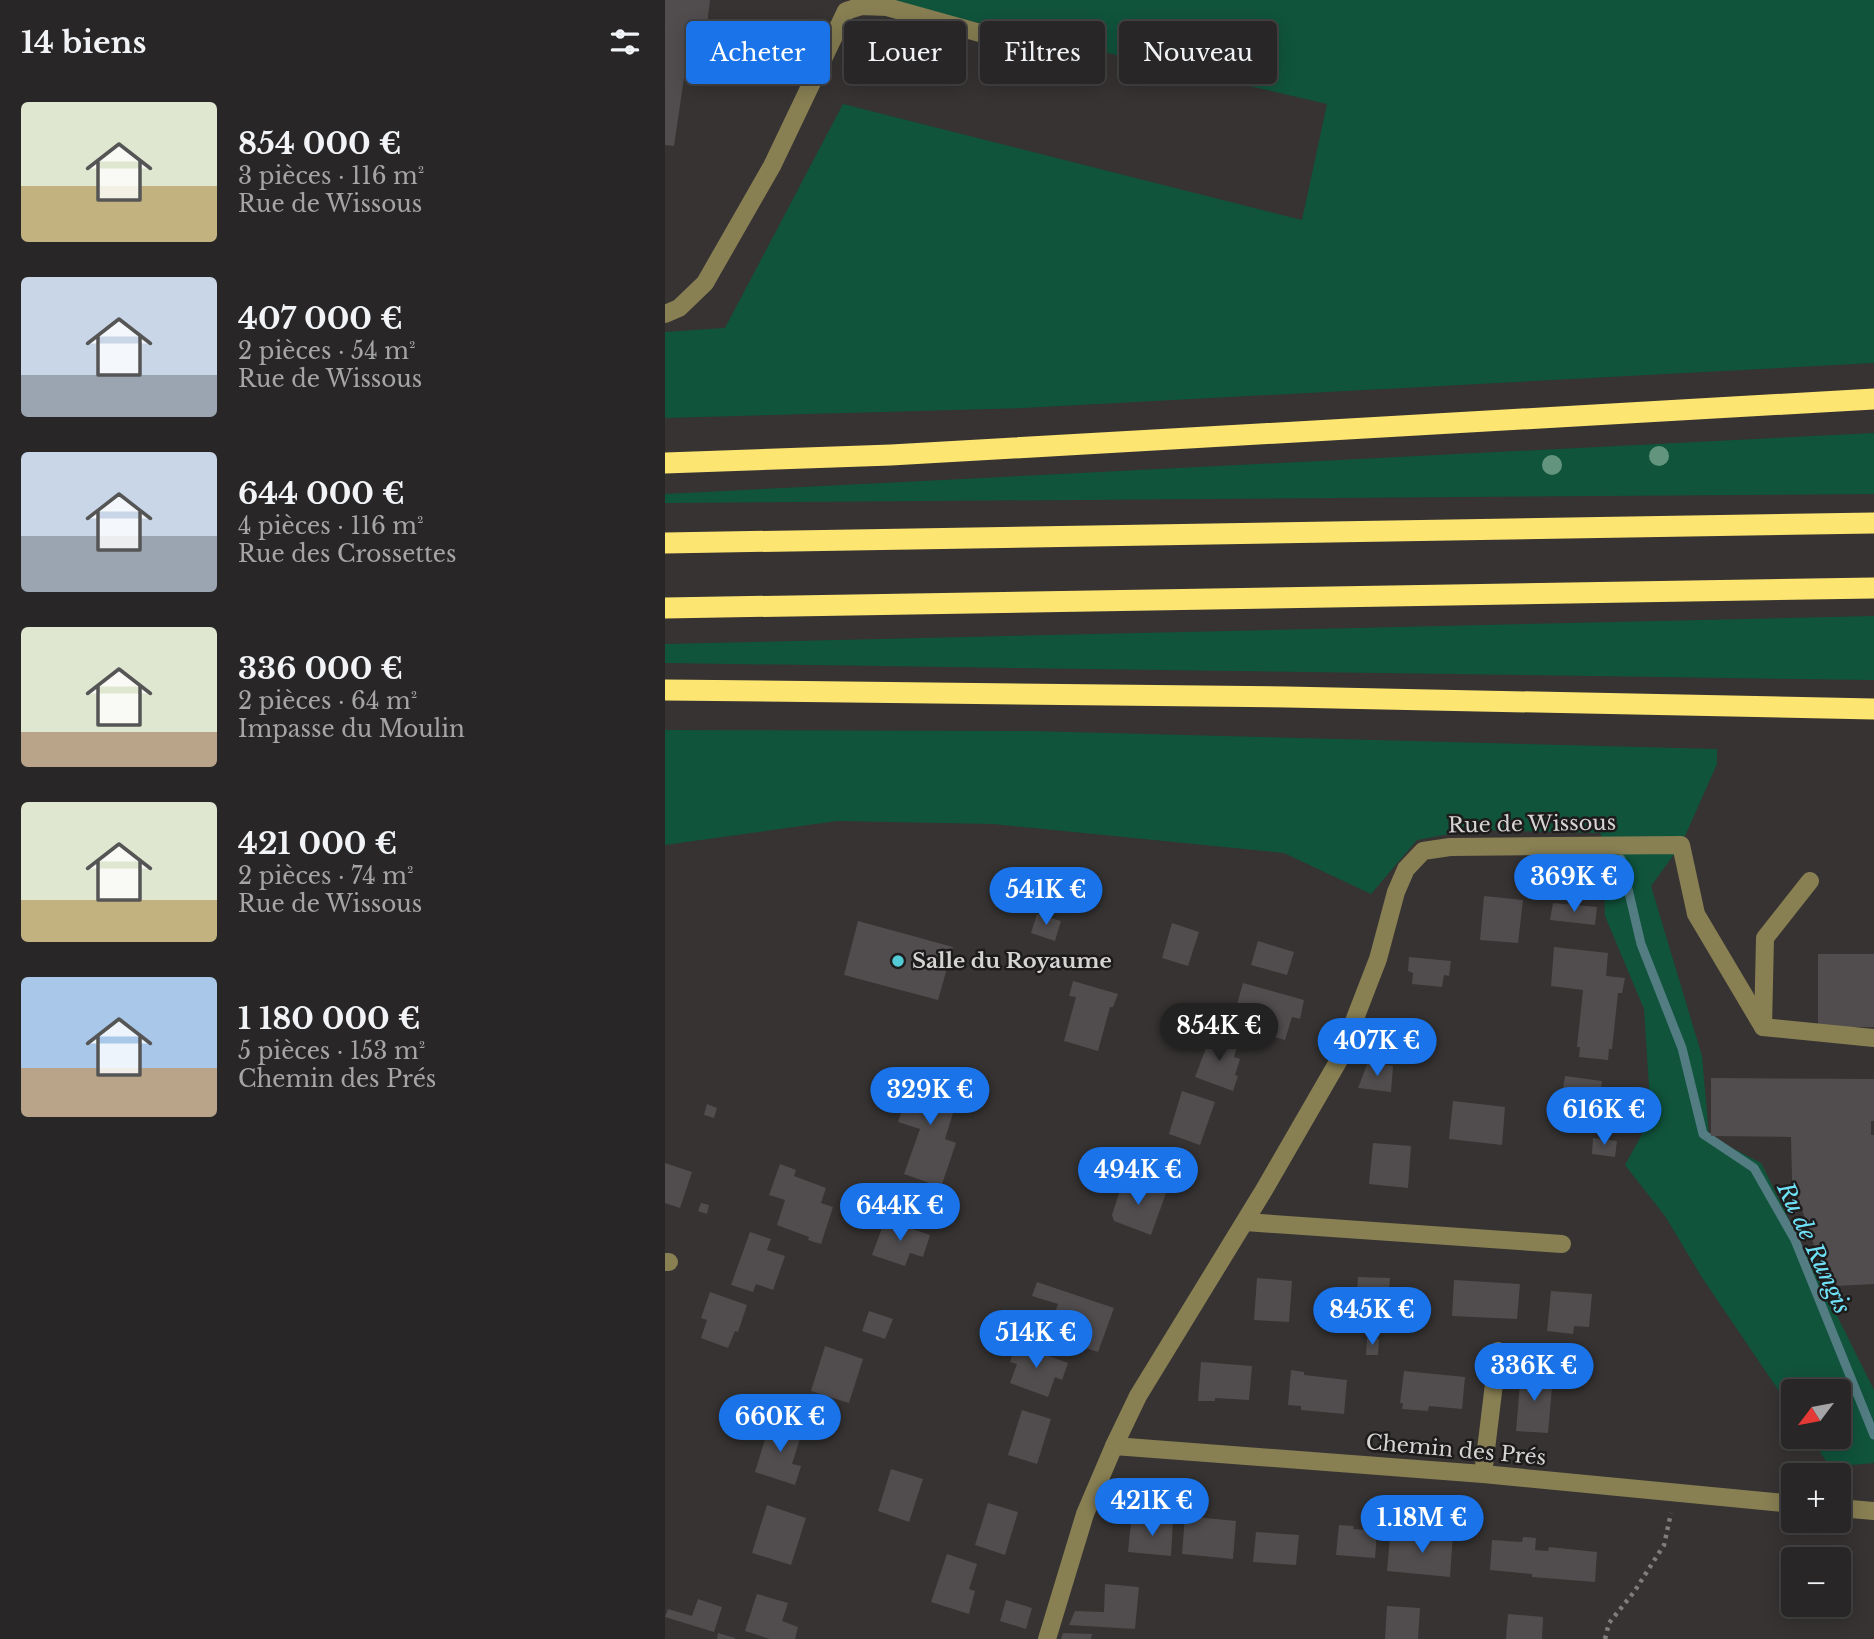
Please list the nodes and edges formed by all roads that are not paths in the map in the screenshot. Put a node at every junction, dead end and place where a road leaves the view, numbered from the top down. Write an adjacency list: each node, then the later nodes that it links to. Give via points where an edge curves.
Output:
1 (980, 33): 2 (street, via 887,7 846,11 772,166 705,283 679,308)
2 (665, 314)
3 (1874, 399): 4 (highway, via 946,452)
4 (665, 463)
5 (1874, 523): 6 (highway)
6 (665, 543)
7 (1874, 588): 8 (highway)
8 (665, 608)
9 (665, 690): 10 (highway)
10 (1874, 709)
11 (1810, 881): 12 (street, via 1765,938)
12 (1763, 1027): 13 (street); 14 (street, Rue de Wissous, via 1696,914 1681,845 1423,850 1406,869 1396,892 1378,959 1339,1060)
13 (1874, 1038)
14 (1245, 1222): 15 (street); 17 (street, Rue de Wissous, via 1138,1396)
15 (1562, 1244)
16 (1498, 1350): 18 (street)
17 (1114, 1446): 18 (street, Chemin des Prés); 22 (street, Rue de Wissous, via 1085,1514)
18 (1483, 1475): 19 (street, Chemin des Prés)
19 (1781, 1503)
20 (1851, 1509): 21 (street)
21 (1874, 1511)
22 (1047, 1639)

